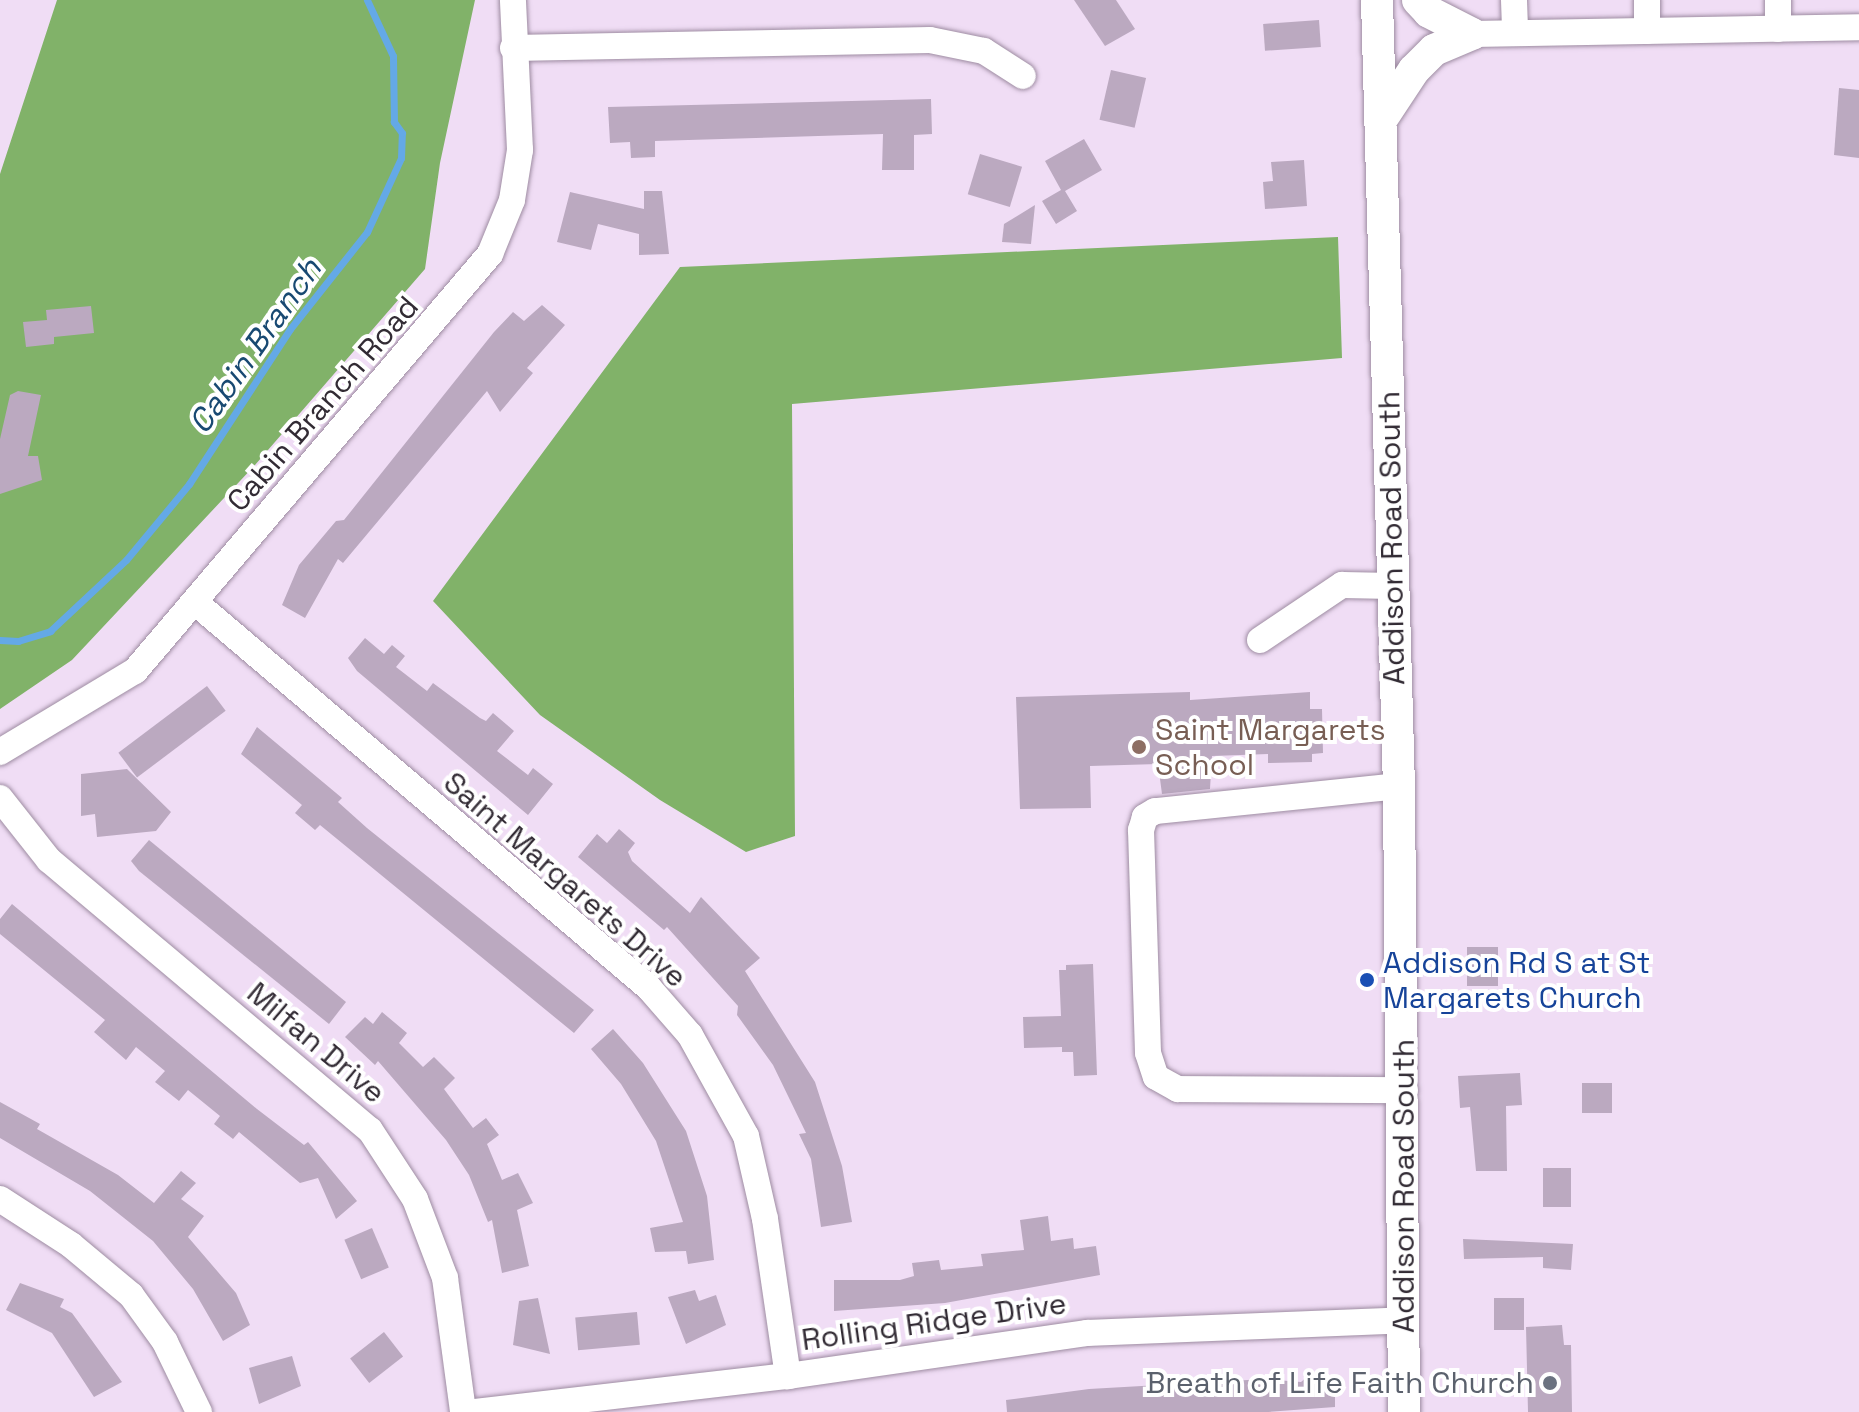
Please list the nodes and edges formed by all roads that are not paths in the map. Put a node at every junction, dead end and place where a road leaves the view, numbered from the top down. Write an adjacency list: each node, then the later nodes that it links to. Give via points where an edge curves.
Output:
1 (513, 0): 12 (street, Cabin Branch Road)
2 (1377, 0): 14 (main road, Addison Road South)
3 (1418, 0): 11 (main road, via 1429,12)
4 (1514, 0): 10 (street)
5 (1647, 0): 9 (street)
6 (1778, 0): 8 (street)
7 (1859, 27): 8 (street)
8 (1778, 29): 9 (street)
9 (1647, 31): 10 (street)
10 (1515, 32): 11 (street)
11 (1472, 34): 14 (main road, via 1434,50)
12 (513, 48): 13 (street, via 930,40 984,51); 16 (street, Cabin Branch Road, via 517,179 490,254)
13 (1023, 76)
14 (1381, 120): 15 (main road, Addison Road South)
15 (1394, 586): 17 (street, via 1342,585); 19 (main road, Addison Road South)
16 (196, 603): 18 (street, Cabin Branch Road, via 127,677); 24 (street, Saint Margarets Drive, via 649,988 690,1035 746,1136 765,1219)
17 (1260, 640)
18 (0, 752)
19 (1399, 786): 21 (main road, Addison Road South); 21 (street, via 1155,811 1145,817 1141,845 1148,1053 1156,1077 1178,1089)
20 (0, 798): 26 (street, Milfan Drive, via 49,860 339,1101 378,1141 415,1199 445,1278)
21 (1405, 1090): 23 (main road, Addison Road South)
22 (1, 1202): 25 (street, via 82,1253 131,1295 165,1342)
23 (1405, 1320): 24 (street, Rolling Ridge Drive, via 1087,1333); 28 (main road, Addison Road South)
24 (788, 1376): 27 (street, Rolling Ridge Drive)
25 (199, 1412)
26 (463, 1412)
27 (475, 1412)
28 (1404, 1412)

